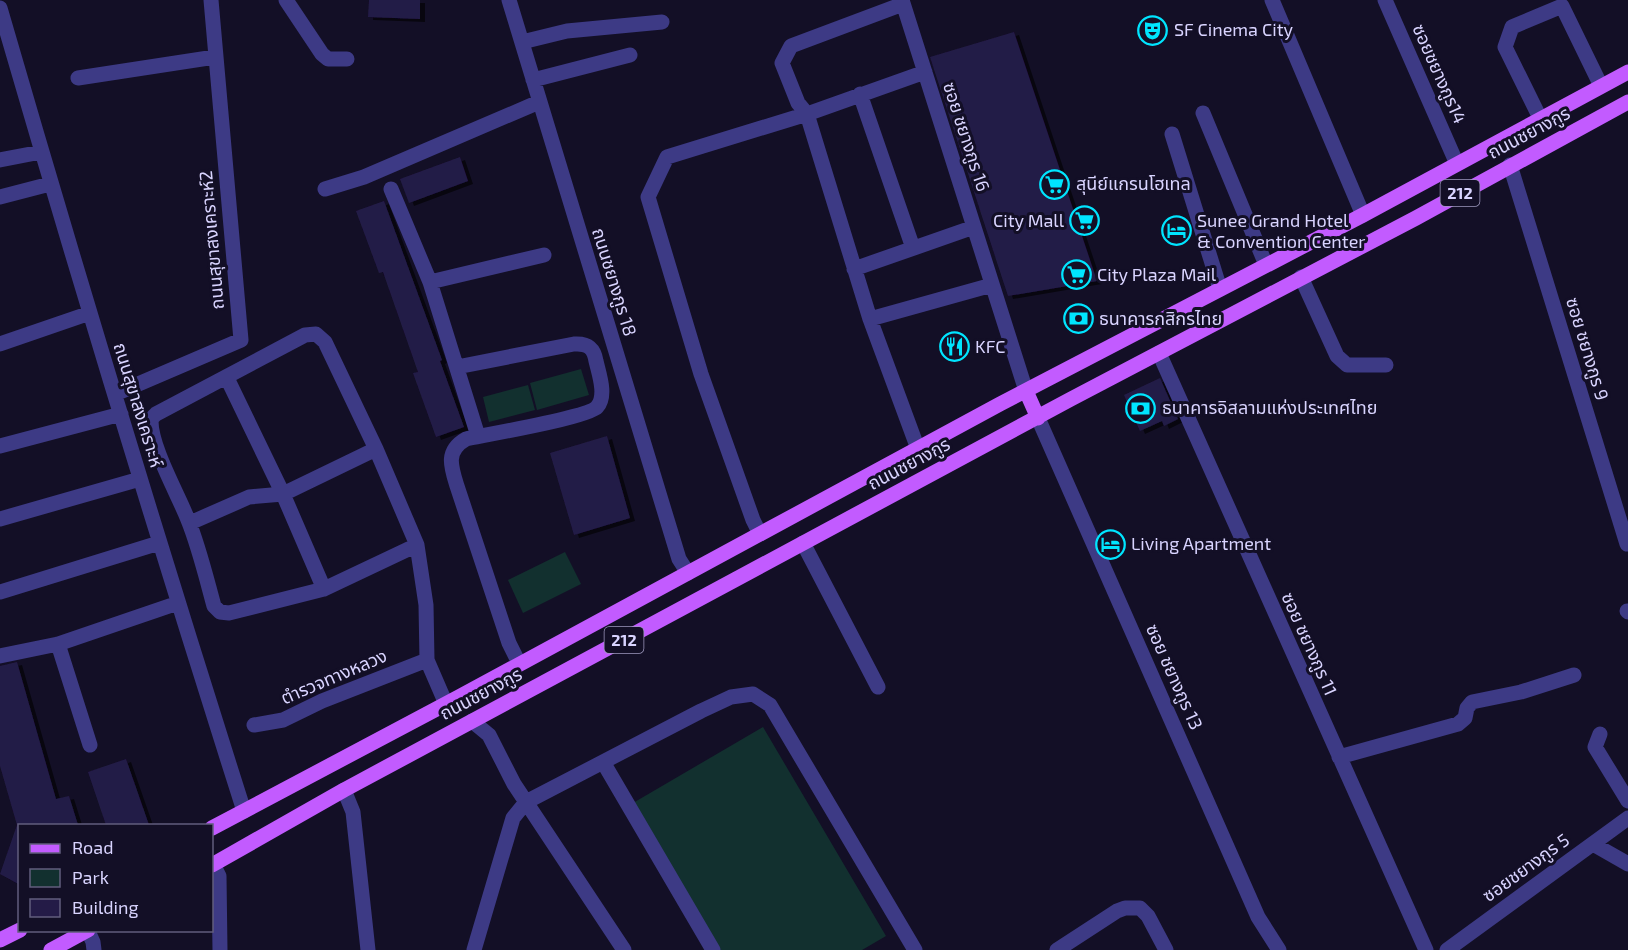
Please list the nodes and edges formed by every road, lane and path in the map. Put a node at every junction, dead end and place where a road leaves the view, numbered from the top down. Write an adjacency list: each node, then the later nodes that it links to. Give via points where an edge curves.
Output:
1 (211, 0): 11 (street, ถนนสุขาสงเคราะห์2)
2 (286, 0): 12 (street, via 322,54 328,59)
3 (509, 0): 9 (street, ถนนชยางกูร 18)
4 (1272, 0): 34 (street)
5 (1384, 0): 28 (street, ซอยชยางกูร14)
6 (903, 2): 14 (street, ซอย ชยางกูร 16); 23 (street, via 791,46 782,63 798,103)
7 (0, 8): 13 (street, ถนนสุขาสงเคราะห์)
8 (662, 22): 9 (street, via 567,30)
9 (522, 42): 17 (street, ถนนชยางกูร 18)
10 (630, 55): 17 (street)
11 (215, 57): 16 (street); 52 (street, ถนนสุขาสงเคราะห์2, via 241,340)
12 (347, 59)
13 (7, 60): 26 (street, ถนนสุขาสงเคราะห์)
14 (925, 72): 19 (street); 35 (street, ซอย ชยางกูร 16)
15 (1628, 72): 18 (main road, ถนนชยางกูร / 212)
16 (78, 78)
17 (532, 80): 20 (street, ถนนชยางกูร 18)
18 (1601, 86): 24 (main road, ถนนชยางกูร / 212); 24 (street, via 1562,6 1512,27 1505,47)
19 (860, 94): 23 (street); 36 (street)
20 (539, 102): 31 (street, via 364,177); 68 (street, ถนนชยางกูร 18, via 679,559)
21 (1628, 102): 29 (main road, ถนนชยางกูร / 212)
22 (1203, 112): 38 (street)
23 (807, 114): 39 (street); 63 (street, via 667,158 648,198 700,374)
24 (1540, 118): 28 (main road, ถนนชยางกูร / 212)
25 (1172, 134): 43 (street)
26 (41, 152): 27 (street); 30 (street, ถนนสุขาสงเคราะห์)
27 (0, 160)
28 (1457, 164): 34 (main road, ถนนชยางกูร / 212)
29 (1510, 165): 40 (main road, ถนนชยางกูร / 212); 66 (street, ซอย ชยางกูร 9)
30 (50, 184): 33 (street); 44 (street, ถนนสุขาสงเคราะห์)
31 (325, 189)
32 (391, 189): 41 (street)
33 (0, 197)
34 (1363, 215): 38 (main road, ถนนชยางกูร / 212)
35 (974, 227): 36 (street); 42 (street, ซอย ชยางกูร 16)
36 (913, 248): 39 (street)
37 (544, 255): 41 (street)
38 (1266, 265): 43 (main road, ถนนชยางกูร / 212)
39 (854, 269): 45 (street)
40 (1301, 277): 47 (main road, ถนนชยางกูร / 212); 48 (street, via 1337,356 1347,365)
41 (430, 282): 49 (street)
42 (992, 285): 45 (street); 51 (street, ซอย ชยางกูร 16)
43 (1220, 289): 51 (main road, ถนนชยางกูร / 212)
44 (90, 313): 46 (street); 52 (street, ถนนสุขาสงเคราะห์)
45 (870, 319): 58 (street)
46 (0, 344)
47 (1159, 353): 54 (main road, ถนนชยางกูร / 212); 83 (street, ซอย ชยางกูร 11)
48 (1386, 365)
49 (457, 367): 55 (street); 55 (street, via 584,343 595,355 602,394 598,406 590,412)
50 (227, 378): 57 (street, via 305,335 316,334 325,342); 60 (street); 62 (street, via 151,419 156,443)
51 (1026, 391): 54 (main road); 58 (main road, ถนนชยางกูร / 212)
52 (116, 394): 53 (street, ถนนสุขาสงเคราะห์)
53 (121, 414): 56 (street); 59 (street, ถนนสุขาสงเคราะห์)
54 (1038, 418): 65 (main road, ถนนชยางกูร / 212); 109 (street, ซอย ชยางกูร 13, via 1258,917)
55 (478, 436): 75 (street, via 456,445 451,467)
56 (0, 446)
57 (376, 449): 60 (street); 67 (street)
58 (918, 449): 63 (main road, ถนนชยางกูร / 212)
59 (140, 480): 61 (street); 64 (street, ถนนสุขาสงเคราะห์)
60 (284, 494): 62 (street, via 249,497); 69 (street)
61 (0, 519)
62 (190, 523): 69 (street, via 214,606 220,612)
63 (760, 534): 68 (main road, ถนนชยางกูร / 212)
64 (159, 543): 70 (street); 71 (street, ถนนสุขาสงเคราะห์)
65 (803, 543): 77 (street); 79 (main road, ถนนชยางกูร / 212)
66 (1627, 544)
67 (417, 545): 69 (street); 74 (street, via 426,605)
68 (688, 573): 75 (main road, ถนนชยางกูร / 212)
69 (324, 589)
70 (0, 592)
71 (178, 603): 72 (street); 88 (street, ถนนสุขาสงเคราะห์)
72 (58, 644): 73 (street); 82 (street)
73 (0, 656)
74 (427, 660): 78 (street); 80 (street, ตำรวจทางหลวง, via 283,720)
75 (519, 663): 78 (main road, ถนนชยางกูร / 212)
76 (1575, 675): 83 (street, via 1472,702 1458,724)
77 (878, 687)
78 (452, 700): 79 (main road); 88 (main road, ถนนชยางกูร / 212)
79 (472, 721): 85 (main road, ถนนชยางกูร / 212); 87 (street, via 489,735)
80 (254, 724)
81 (1600, 734): 86 (street, via 1595,747)
82 (90, 745)
83 (1339, 758): 110 (street, ซอย ชยางกูร 11)
84 (603, 762): 87 (street); 105 (street); 106 (street, via 731,697 753,694 770,705)
85 (344, 790): 92 (main road, ถนนชยางกูร / 212); 102 (street, via 353,812)
86 (1628, 801)
87 (526, 802): 103 (street, via 513,818); 104 (street)
88 (244, 811): 90 (main road, ถนนชยางกูร / 212)
89 (1628, 818): 91 (street, ซอยชยางกูร 5)
90 (213, 827)
91 (1593, 844): 93 (street); 111 (street, ซอยชยางกูร 5)
92 (213, 863)
93 (1628, 864)
94 (213, 866): 101 (street, via 219,876)
95 (18, 931): 98 (main road)
96 (86, 932): 99 (main road)
97 (88, 932): 100 (street)
98 (0, 940)
99 (51, 950)
100 (94, 950)
101 (220, 950)
102 (368, 950)
103 (474, 950)
104 (624, 950)
105 (713, 950)
106 (915, 950)
107 (1057, 950): 108 (street, via 1117,911 1132,907 1140,908 1148,916)
108 (1167, 950)
109 (1279, 950)
110 (1426, 950)
111 (1448, 950)

